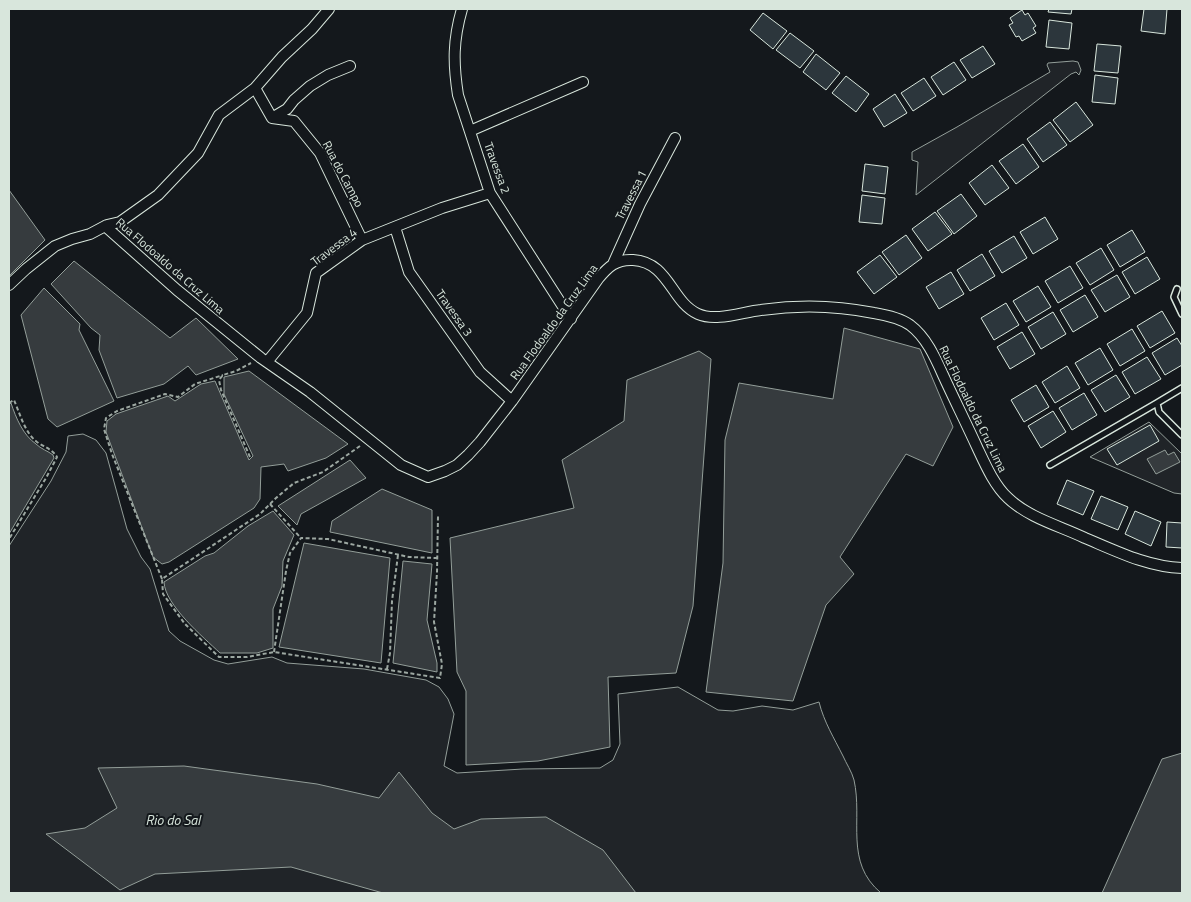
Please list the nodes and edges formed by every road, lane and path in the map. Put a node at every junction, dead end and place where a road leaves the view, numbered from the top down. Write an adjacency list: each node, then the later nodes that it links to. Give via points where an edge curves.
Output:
1 (329, 9): 5 (street)
2 (462, 9): 7 (street, Travessa 2, via 453,58 458,95)
3 (350, 66): 6 (street, via 310,86 287,109)
4 (582, 82): 7 (street)
5 (256, 88): 6 (street); 10 (street, via 219,114 198,153 158,195 120,222)
6 (272, 118): 12 (street, Rua do Campo, via 294,121 320,152)
7 (470, 131): 9 (street, Travessa 2)
8 (675, 138): 13 (street, Travessa 1)
9 (490, 193): 11 (street, Travessa 4); 17 (street, Travessa 2)
10 (105, 226): 14 (street, via 55,246); 18 (street, Rua Flodoaldo da Cruz Lima, via 184,296)
11 (395, 226): 12 (street, Travessa 4); 21 (street, Travessa 3, via 409,272 480,372)
12 (362, 240): 18 (street, Travessa 4, via 316,273 307,313)
13 (612, 264): 17 (street, Rua Flodoaldo da Cruz Lima); 34 (street, Rua Flodoaldo da Cruz Lima, via 632,260 650,265 687,306 708,316 807,305 854,309 903,321 927,343 987,467 1008,498 1036,517 1127,555 1164,567)
14 (9, 285)
15 (1176, 289): 16 (lane, via 1174,297)
16 (1182, 314)
17 (571, 319): 21 (street, Rua Flodoaldo da Cruz Lima)
18 (264, 360): 19 (path); 25 (street, Rua Flodoaldo da Cruz Lima)
19 (223, 375): 26 (path, via 221,390); 35 (path, via 195,384 178,396 165,394 106,418 104,429)
20 (1182, 388): 23 (lane)
21 (512, 401): 25 (street, Rua Flodoaldo da Cruz Lima, via 468,455 457,465 434,476 409,470)
22 (9, 403): 31 (path, via 14,400 36,442 57,457)
23 (1157, 403): 24 (lane, via 1159,412); 27 (lane)
24 (1182, 435)
25 (368, 440): 28 (path, via 324,472 294,483)
26 (250, 457)
27 (1050, 464)
28 (270, 504): 30 (path); 35 (path, via 260,514)
29 (438, 516): 33 (path)
30 (301, 538): 32 (path, via 328,539); 36 (path, via 290,553)
31 (9, 539)
32 (398, 555): 33 (path); 37 (path)
33 (438, 558): 37 (path, via 434,622 442,664 440,678)
34 (1182, 568)
35 (162, 579): 36 (path, via 164,594 185,624 219,657 247,657)
36 (274, 652): 37 (path)
37 (387, 669)

